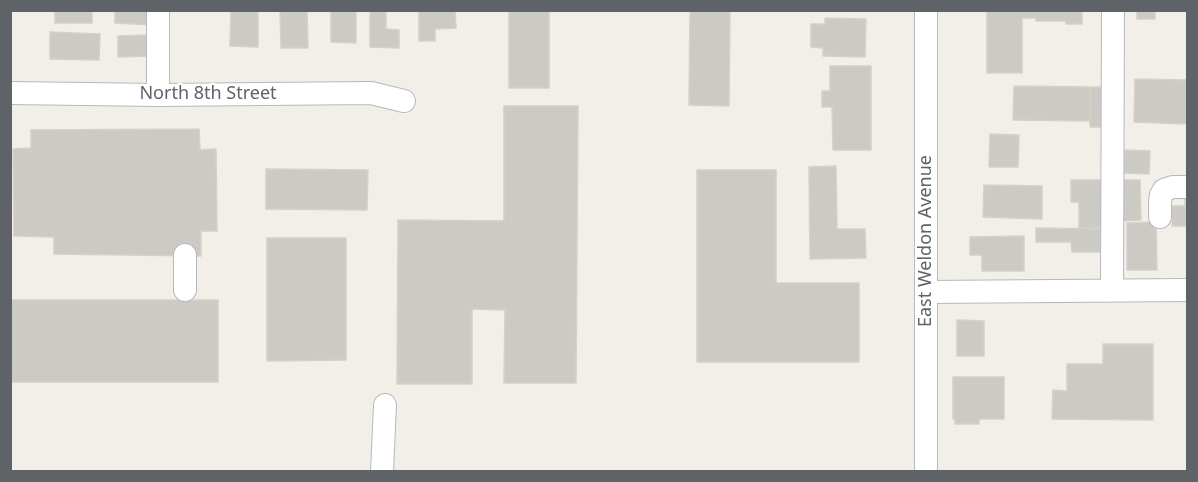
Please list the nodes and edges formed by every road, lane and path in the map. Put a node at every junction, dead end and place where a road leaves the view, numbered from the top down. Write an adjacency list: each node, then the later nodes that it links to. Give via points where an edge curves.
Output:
1 (158, 10): 5 (street)
2 (926, 10): 13 (street, East Weldon Avenue)
3 (1113, 10): 12 (street)
4 (10, 93): 5 (street, North 8th Street)
5 (158, 95): 6 (street, North 8th Street, via 372,93)
6 (404, 101)
7 (1188, 186): 8 (street, via 1164,190)
8 (1160, 217)
9 (185, 255): 10 (street)
10 (185, 290)
11 (1188, 290): 12 (street)
12 (1112, 291): 13 (street)
13 (926, 292): 16 (street, East Weldon Avenue)
14 (385, 405): 15 (street)
15 (382, 471)
16 (926, 471)

